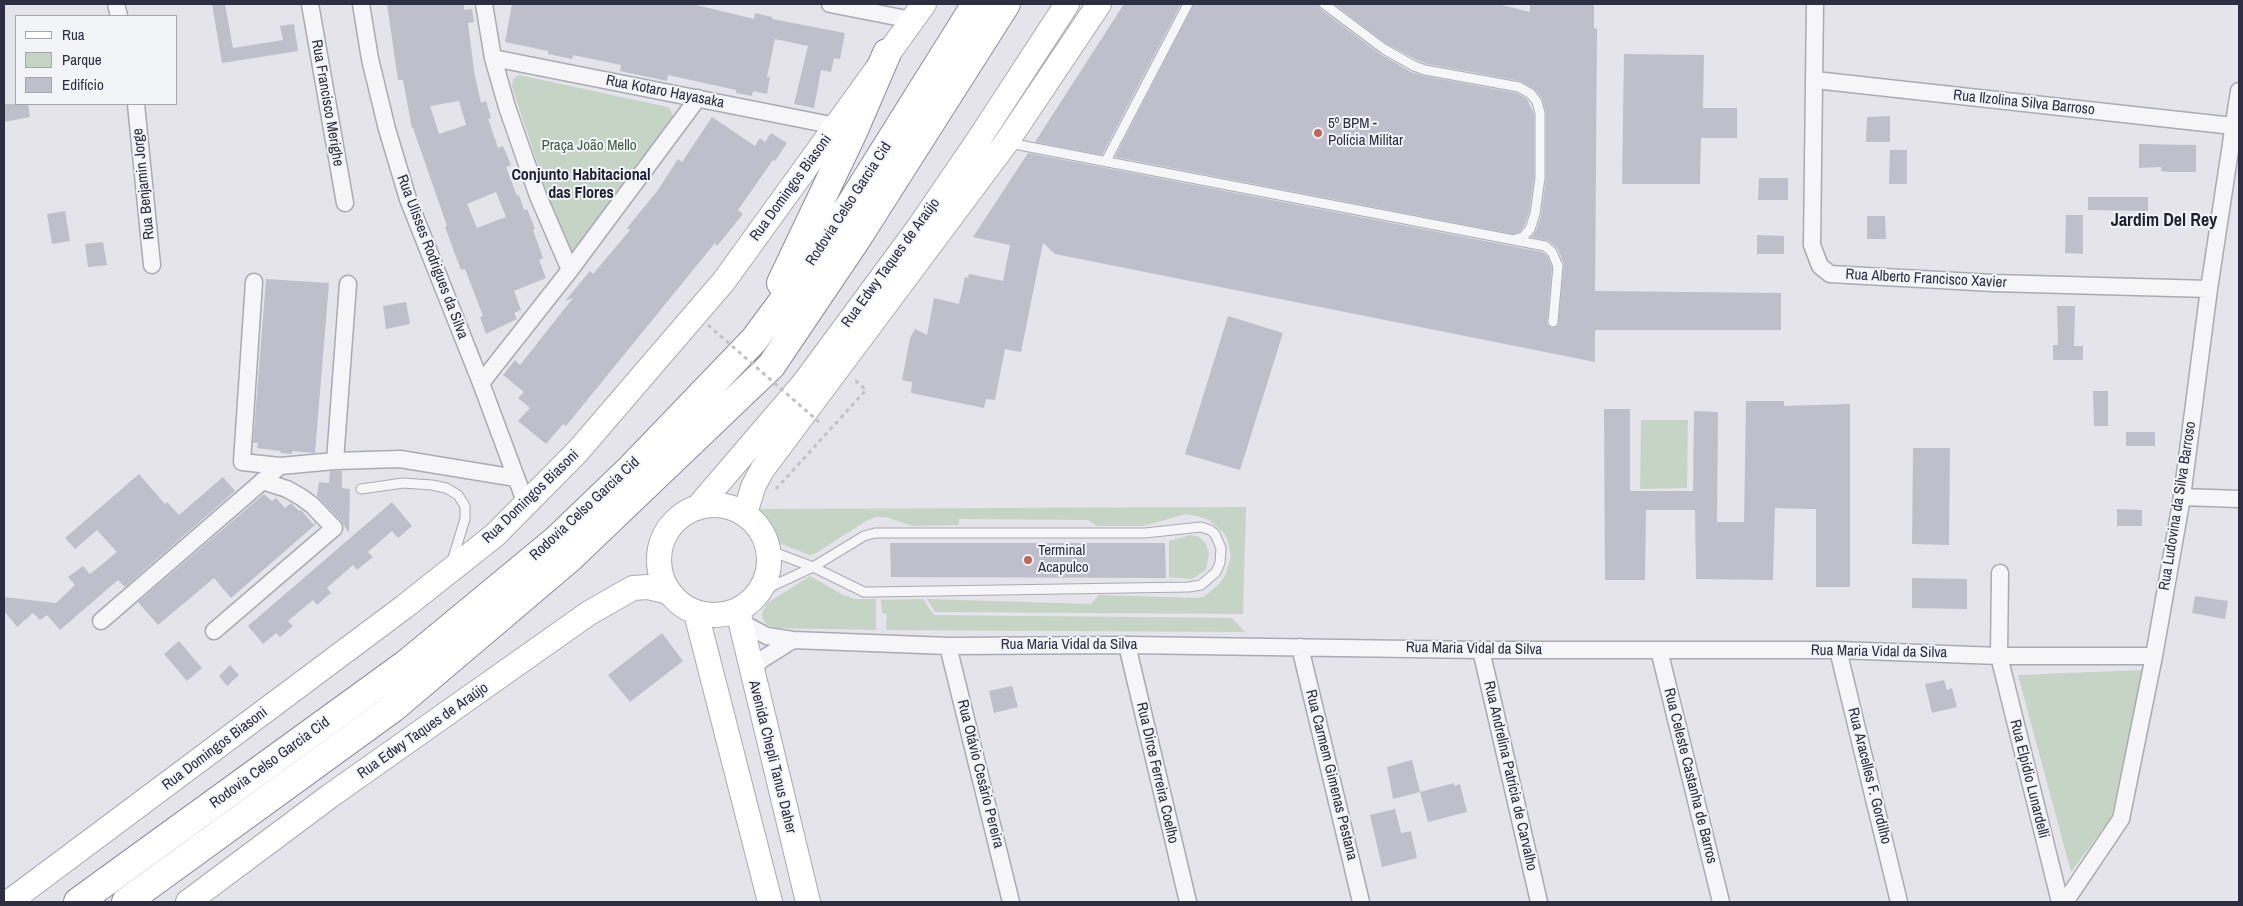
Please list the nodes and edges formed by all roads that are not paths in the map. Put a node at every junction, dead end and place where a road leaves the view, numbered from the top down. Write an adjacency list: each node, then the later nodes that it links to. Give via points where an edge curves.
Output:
1 (310, 4): 23 (street, Rua Francisco Merighe)
2 (361, 4): 32 (street, Rua Ulisses Rodrigues da Silva, via 370,59 398,166 415,218)
3 (484, 4): 14 (street)
4 (830, 4): 12 (street)
5 (976, 4): 31 (highway, Rodovia Celso Garcia Cid, via 829,239)
6 (1006, 4): 65 (highway, Rodovia Celso Garcia Cid, via 856,240 771,366 571,557 393,708)
7 (1067, 4): 21 (main road, Rua Edwy Taques de Araújo)
8 (1099, 4): 21 (main road, Rua Edwy Taques de Araújo)
9 (1188, 4): 22 (lane)
10 (1324, 4): 24 (lane, via 1384,49 1414,66 1520,87 1531,94 1540,113 1540,178 1530,229)
11 (1815, 4): 15 (street, Rua Alberto Francisco Xavier)
12 (918, 12): 13 (main road, Rua Domingos Biasoni)
13 (887, 52): 19 (main road, Rua Domingos Biasoni); 31 (highway, via 853,132)
14 (494, 58): 17 (street, Rua Kotaro Hayasaka); 26 (street, via 528,171)
15 (1815, 80): 20 (street, Rua Ilzolina Silva Barroso); 29 (street, Rua Alberto Francisco Xavier, via 1812,245 1820,266 1830,274 1993,284)
16 (2239, 91): 20 (street, Rua Ludovina da Silva Barroso)
17 (698, 98): 19 (street, Rua Kotaro Hayasaka); 26 (street)
18 (136, 105): 25 (street, Rua Benjamin Jorge)
19 (836, 126): 40 (main road, Rua Domingos Biasoni, via 724,281 578,452)
20 (2233, 126): 29 (street, Rua Ludovina da Silva Barroso)
21 (993, 141): 22 (lane); 41 (main road, Rua Edwy Taques de Araújo, via 919,227 804,383); 42 (main road, Rua Edwy Taques de Araújo, via 762,470)
22 (1106, 161): 24 (lane)
23 (345, 203)
24 (1516, 240): 30 (lane, via 1545,246 1556,259)
25 (152, 265)
26 (570, 270): 32 (street)
27 (254, 282): 34 (street, via 242,462)
28 (348, 284): 33 (street)
29 (2209, 289): 38 (street, Rua Ludovina da Silva Barroso)
30 (1553, 322)
31 (754, 340): 64 (highway, Rodovia Celso Garcia Cid, via 632,467 556,540 406,664)
32 (481, 383): 35 (street, Rua Ulisses Rodrigues da Silva)
33 (334, 461): 34 (street); 35 (street, via 400,459)
34 (280, 466): 36 (street)
35 (516, 478): 40 (street, Rua Ulisses Rodrigues da Silva)
36 (262, 482): 51 (street); 52 (street, via 301,497 334,528)
37 (361, 489): 45 (lane, via 403,483 422,484 446,488 458,495 465,506 465,519)
38 (2182, 497): 39 (street); 61 (street, Rua Ludovina da Silva Barroso)
39 (2239, 499)
40 (526, 504): 45 (main road, Rua Domingos Biasoni, via 495,535)
41 (697, 508): 42 (main road, via 729,507); 47 (main road, via 682,515 663,541 659,558 661,576)
42 (745, 514): 43 (main road, via 757,525)
43 (768, 550): 44 (lane); 48 (main road, via 767,576)
44 (812, 567): 44 (lane, via 864,536 876,533 1146,533 1201,528 1215,534 1221,548 1216,572 1201,585 1189,587 864,592); 48 (lane)
45 (450, 570): 63 (main road, Rua Domingos Biasoni, via 236,734)
46 (2000, 573): 60 (street, Rua Elpídio Lunardelli)
47 (669, 592): 49 (main road, via 680,604); 66 (main road, Rua Edwy Taques de Araújo, via 648,587 633,588 589,613 330,796)
48 (760, 592): 50 (main road)
49 (696, 613): 50 (main road); 67 (main road)
50 (739, 616): 53 (street, Rua Maria Vidal da Silva, via 767,636); 62 (main road, Avenida Chepli Tanus Daher)
51 (101, 621)
52 (214, 631)
53 (794, 640): 55 (street, Rua Maria Vidal da Silva); 62 (street, via 761,660)
54 (1127, 645): 55 (street, Rua Maria Vidal da Silva); 56 (street, Rua Maria Vidal da Silva); 70 (street, Rua Dirce Ferreira Coelho)
55 (948, 646): 69 (street, Rua Otávio Cesário Pereira)
56 (1300, 647): 57 (street, Rua Maria Vidal da Silva); 71 (street, Rua Carmem Gimenas Pestana)
57 (1481, 650): 58 (street, Rua Maria Vidal da Silva); 72 (street, Rua Andrelina Patrícia de Carvalho)
58 (1659, 650): 59 (street, Rua Maria Vidal da Silva); 73 (street, Rua Celeste Castanha de Barros)
59 (1838, 650): 60 (street, Rua Maria Vidal da Silva); 74 (street, Rua Aracelles F. Gordilho)
60 (1999, 656): 61 (street, Rua Maria Vidal da Silva); 75 (street, Rua Elpídio Lunardelli)
61 (2154, 656): 76 (street, Rua Ludovina da Silva Barroso, via 2121,819)
62 (751, 671): 68 (main road, Avenida Chepli Tanus Daher)
63 (8, 901)
64 (78, 902)
65 (126, 902)
66 (188, 902)
67 (770, 902)
68 (808, 902)
69 (1011, 902)
70 (1188, 902)
71 (1361, 902)
72 (1539, 902)
73 (1721, 902)
74 (1899, 902)
75 (2060, 902)
76 (2065, 902)

